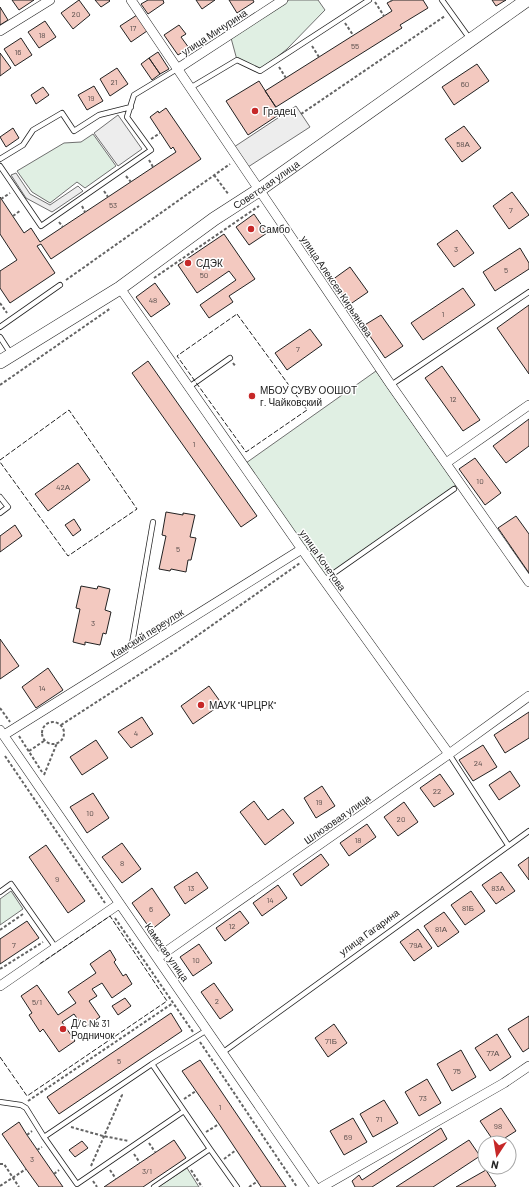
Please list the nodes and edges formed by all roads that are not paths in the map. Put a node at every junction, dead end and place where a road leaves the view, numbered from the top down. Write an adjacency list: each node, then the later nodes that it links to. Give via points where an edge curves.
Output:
1 (50, 0): 7 (street)
2 (131, 0): 9 (street, улица Алексея Кирьянова)
3 (282, 0): 9 (street, улица Мичурина)
4 (369, 0): 10 (lane, via 260,70 237,60)
5 (442, 0): 8 (lane)
6 (527, 0): 8 (main road, Советская улица)
7 (0, 31)
8 (470, 39): 14 (main road, Советская улица)
9 (177, 69): 10 (street, улица Алексея Кирьянова); 11 (lane, via 134,95)
10 (190, 88): 14 (street, улица Алексея Кирьянова)
11 (131, 107): 12 (lane, via 99,116 74,130 62,113 33,130 24,145); 13 (lane, via 127,117 151,150 41,226)
12 (0, 159)
13 (0, 166)
14 (258, 190): 16 (main road, Советская улица); 23 (street, улица Алексея Кирьянова)
15 (60, 285): 18 (lane)
16 (120, 288): 20 (main road, Советская улица); 24 (street, улица Кочетова)
17 (529, 292): 23 (lane)
18 (0, 327)
19 (0, 337): 20 (lane)
20 (12, 355): 22 (main road, Советская улица)
21 (230, 358): 24 (lane)
22 (0, 362)
23 (391, 385): 26 (street, улица Алексея Кирьянова)
24 (189, 387): 31 (street, улица Кочетова)
25 (529, 405): 26 (street)
26 (446, 463): 33 (street, улица Алексея Кирьянова)
27 (454, 489): 32 (lane)
28 (0, 497): 29 (lane, via 8,507)
29 (0, 513)
30 (153, 522): 34 (lane)
31 (302, 549): 32 (street, улица Кочетова); 34 (street, Камский переулок)
32 (324, 580): 37 (street, улица Кочетова)
33 (529, 582)
34 (130, 657): 36 (street, Камский переулок, via 14,729)
35 (529, 696): 37 (street, Шлюзовая улица)
36 (2, 733): 41 (street, Камская улица)
37 (449, 754): 39 (lane, улица Кочетова); 43 (street, Шлюзовая улица)
38 (528, 833): 39 (lane, улица Гагарина)
39 (508, 845): 46 (lane, улица Гагарина)
40 (0, 892): 42 (lane, via 11,884)
41 (119, 904): 42 (street); 43 (street, Камская улица)
42 (56, 948): 44 (street)
43 (158, 958): 45 (street, Камская улица)
44 (0, 986)
45 (207, 1030): 46 (street, Камская улица); 47 (lane)
46 (222, 1053): 55 (street, Камская улица)
47 (152, 1064): 50 (lane); 51 (lane)
48 (529, 1066): 56 (street)
49 (0, 1102): 51 (lane, via 26,1108)
50 (184, 1111): 51 (lane, via 77,1184); 52 (lane)
51 (44, 1137)
52 (210, 1149): 53 (lane); 54 (lane)
53 (154, 1187)
54 (237, 1187)
55 (315, 1187)
56 (322, 1187)

